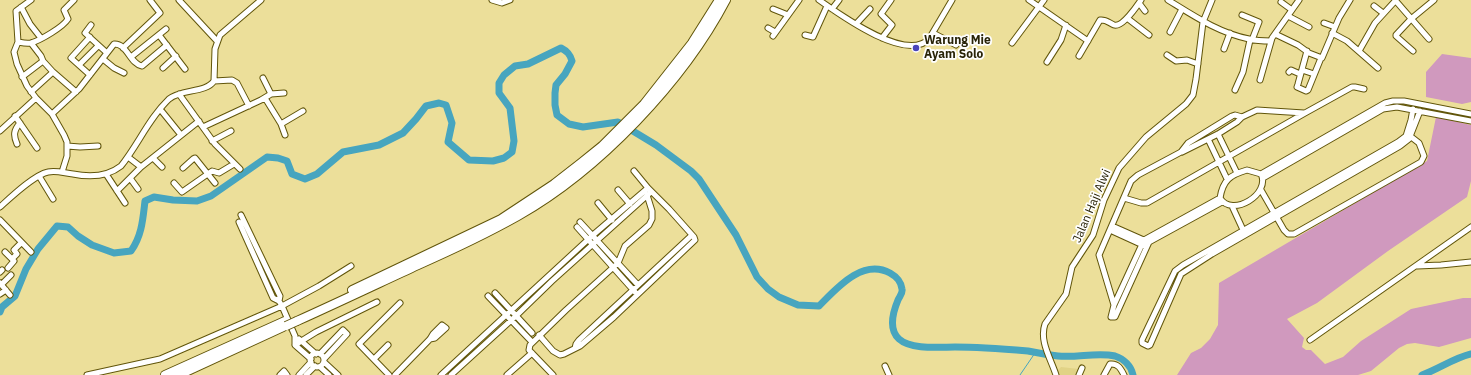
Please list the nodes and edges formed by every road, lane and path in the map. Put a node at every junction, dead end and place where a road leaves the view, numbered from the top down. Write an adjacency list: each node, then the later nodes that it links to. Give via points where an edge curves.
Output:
1 (31, 0): 26 (street)
2 (74, 0): 58 (street, via 64,10 68,17 66,22)
3 (150, 0): 71 (street, via 160,14)
4 (261, 0): 62 (street, via 225,30)
5 (492, 0): 6 (street, via 502,3)
6 (510, 0)
7 (719, 0): 110 (highway, via 688,49)
8 (726, 0): 110 (highway, via 700,44 664,91)
9 (799, 0): 35 (street)
10 (819, 0): 29 (street)
11 (839, 0): 29 (street)
12 (891, 0): 59 (street, via 881,14 892,25)
13 (952, 0): 50 (street)
14 (1029, 0): 27 (street)
15 (1044, 0): 27 (street)
16 (1168, 0): 30 (street)
17 (1212, 0): 40 (street, Jalan Haji Alwi)
18 (1299, 0): 32 (street)
19 (1350, 0): 46 (street)
20 (1395, 0): 34 (street); 39 (street)
21 (1434, 0): 39 (street)
22 (1140, 1): 33 (street); 38 (street)
23 (181, 2): 62 (street)
24 (1281, 2): 32 (street)
25 (1374, 6): 34 (street)
26 (21, 7): 58 (street); 65 (street, via 16,12)
27 (1038, 7): 44 (street); 67 (street)
28 (773, 8): 35 (street)
29 (830, 8): 42 (street); 55 (street, via 813,36)
30 (1182, 8): 40 (street); 49 (street)
31 (870, 9): 42 (street)
32 (1292, 10): 37 (street)
33 (1145, 11)
34 (1383, 13): 74 (street)
35 (788, 15): 47 (street, via 774,34)
36 (1242, 15): 61 (street, via 1258,22)
37 (1288, 16): 45 (street); 53 (street)
38 (1127, 18): 56 (street); 63 (street, via 1117,26 1100,20)
39 (1411, 19): 60 (street); 75 (street, via 1396,36)
40 (1203, 22): 51 (street); 85 (street, Jalan Haji Alwi)
41 (1324, 23): 46 (street)
42 (856, 24): 59 (street)
43 (91, 25): 57 (street, via 84,32)
44 (1066, 25): 63 (street); 84 (street, via 1062,40)
45 (1309, 27)
46 (1335, 27): 52 (street)
47 (768, 28)
48 (166, 29): 54 (street)
49 (1170, 32)
50 (933, 33): 59 (street, via 927,42 918,45 896,43); 69 (street)
51 (1230, 33): 61 (street); 72 (street)
52 (1332, 33): 74 (street); 81 (street)
53 (1275, 34): 64 (street); 73 (street)
54 (159, 35): 68 (street); 80 (street)
55 (805, 35)
56 (1149, 35)
57 (90, 37): 76 (street); 86 (street, via 72,57)
58 (41, 38): 66 (street)
59 (882, 38)
60 (1429, 39)
61 (1251, 40): 64 (street); 101 (street, via 1243,72)
62 (217, 41): 97 (street)
63 (1088, 41): 79 (street)
64 (1271, 41): 99 (street)
65 (18, 42): 66 (street); 96 (street, via 14,53)
66 (31, 43): 83 (street)
67 (1012, 43)
68 (167, 45): 78 (street); 80 (street, via 142,66)
69 (956, 46)
70 (97, 47): 86 (street)
71 (123, 48): 76 (street, via 115,44); 80 (street)
72 (1224, 49)
73 (1307, 51): 81 (street); 92 (street)
74 (1359, 51): 88 (street)
75 (1413, 51)
76 (107, 53): 82 (street)
77 (1167, 55): 85 (street, via 1176,60)
78 (176, 56): 87 (street); 89 (street)
79 (1079, 56)
80 (131, 57)
81 (1321, 58): 94 (street)
82 (103, 59): 93 (street); 95 (street)
83 (43, 61): 90 (street); 96 (street)
84 (1047, 62)
85 (1198, 64): 257 (street, Jalan Haji Alwi, via 1194,93 1189,101 1149,134 1119,168 1104,200 1093,235 1072,268 1066,294 1045,324 1045,346)
86 (79, 66): 95 (street)
87 (163, 68)
88 (1378, 68)
89 (185, 69)
90 (53, 72): 102 (street); 103 (street)
91 (1289, 72): 92 (street)
92 (1301, 72): 94 (street); 94 (street, via 1297,87 1306,91)
93 (124, 73)
94 (1314, 74)
95 (90, 75): 103 (street)
96 (22, 77): 102 (street)
97 (214, 78): 105 (street, via 212,84 206,87); 109 (street, via 237,82)
98 (263, 78): 106 (street)
99 (1260, 80)
100 (1364, 89): 116 (street, via 1352,87)
101 (1235, 90)
102 (31, 92): 107 (street)
103 (76, 92): 117 (street)
104 (284, 93): 106 (street)
105 (179, 94): 112 (street); 122 (street)
106 (271, 94): 108 (street)
107 (36, 98): 117 (street); 119 (street)
108 (265, 98): 109 (street); 124 (street)
109 (249, 106): 125 (street)
110 (646, 106): 224 (highway, bridge, via 562,187 519,215 478,238)
111 (1382, 107): 113 (street); 118 (street, via 1393,101 1404,101); 155 (street)
112 (160, 109): 129 (street); 141 (street)
113 (1413, 109): 115 (street); 135 (street, via 1406,136)
114 (303, 111): 124 (street)
115 (1420, 111): 121 (street); 131 (street)
116 (1305, 113): 120 (street, via 1257,110); 140 (street)
117 (52, 114): 136 (street)
118 (1470, 114): 121 (street)
119 (15, 116): 123 (street); 126 (street)
120 (1242, 117): 128 (street); 139 (street, via 1232,116 1188,143)
121 (1469, 120)
122 (198, 121): 125 (street); 129 (street)
123 (20, 123): 134 (street, via 14,134); 138 (street)
124 (281, 124): 130 (street)
125 (203, 127): 133 (street)
126 (0, 131)
127 (231, 131): 133 (street)
128 (1218, 134): 132 (street); 140 (street)
129 (181, 135): 142 (street)
130 (285, 135)
131 (1410, 136): 135 (street); 174 (street, via 1419,143 1424,156 1421,162 1294,234 1286,233)
132 (1208, 139): 139 (street); 143 (street)
133 (212, 141): 144 (street)
134 (17, 144)
135 (1399, 144): 174 (street)
136 (67, 146): 137 (street); 150 (street)
137 (98, 146)
138 (37, 148)
139 (1181, 152): 165 (street, via 1133,178)
140 (1228, 156): 143 (street); 152 (street)
141 (128, 157): 146 (street); 153 (street, via 116,170)
142 (153, 158): 145 (street); 146 (street)
143 (1220, 162): 157 (street); 165 (street, via 1147,203)
144 (234, 164): 148 (street); 151 (street, via 218,174 212,171)
145 (162, 167)
146 (141, 168): 156 (street)
147 (183, 168): 151 (street, via 195,158)
148 (240, 169)
149 (634, 171): 164 (street)
150 (62, 172): 153 (street); 154 (street, via 49,171)
151 (208, 173): 158 (street, via 182,192); 159 (street)
152 (1237, 173): 155 (street, via 1247,170); 157 (street)
153 (106, 174): 163 (street)
154 (39, 176): 166 (street); 172 (street)
155 (1262, 176): 162 (street)
156 (130, 178): 160 (street); 163 (street)
157 (1227, 179): 167 (street, via 1223,185)
158 (174, 183)
159 (215, 183)
160 (138, 189)
161 (618, 190): 170 (street)
162 (1261, 190): 171 (street, via 1250,200); 174 (street)
163 (117, 191): 168 (street)
164 (649, 192): 170 (street); 183 (street); 185 (street); 195 (street, via 652,219 625,246)
165 (1124, 198): 181 (street)
166 (53, 199)
167 (1221, 200): 171 (street); 188 (street)
168 (125, 203)
169 (598, 203): 176 (street)
170 (630, 204): 176 (street)
171 (1232, 206): 182 (street)
172 (0, 207)
173 (241, 215): 192 (street)
174 (1275, 215): 182 (street)
175 (0, 220): 187 (street)
176 (612, 220): 184 (street)
177 (239, 222): 192 (street)
178 (580, 222): 184 (street)
179 (577, 227): 186 (street)
180 (1471, 227): 197 (street)
181 (1111, 228): 188 (street); 212 (street, via 1099,256)
182 (1245, 233): 200 (street, via 1202,254); 202 (street)
183 (692, 234): 205 (street); 211 (street, via 695,240)
184 (593, 236): 185 (street); 186 (street)
185 (598, 240): 189 (street); 195 (street)
186 (588, 241): 189 (street); 219 (street)
187 (21, 243): 191 (street); 193 (street, via 14,249 17,254)
188 (1145, 243): 201 (street)
189 (592, 245): 199 (street); 220 (street)
190 (5, 252): 193 (street)
191 (31, 252)
192 (259, 258): 217 (street, via 273,298)
193 (12, 259): 198 (street, via 14,262)
194 (1471, 262): 197 (street)
195 (618, 263): 199 (street); 205 (street)
196 (351, 266): 217 (street, via 320,286)
197 (1417, 266): 231 (street)
198 (8, 268)
199 (614, 268): 207 (street); 227 (street)
200 (1175, 271): 202 (street); 202 (street, via 1142,340 1143,344 1150,345)
201 (1131, 274): 208 (street); 218 (street, via 1112,318)
202 (1181, 274)
203 (11, 275): 204 (street)
204 (0, 284): 206 (street)
205 (638, 285): 207 (street)
206 (6, 290): 210 (street); 213 (street)
207 (632, 290): 211 (street); 235 (street, via 576,344)
208 (1121, 291): 212 (street); 218 (street)
209 (496, 293): 219 (street)
210 (0, 294)
211 (637, 294): 235 (street)
212 (1111, 294): 218 (street)
213 (10, 295)
214 (488, 296): 221 (street)
215 (377, 302): 223 (street)
216 (400, 303): 238 (street, via 359,344)
217 (280, 304): 228 (street); 243 (street, via 160,359)
218 (1114, 306)
219 (512, 310): 220 (street); 221 (street)
220 (517, 315): 222 (street); 226 (street)
221 (506, 316): 222 (street); 225 (street)
222 (511, 320): 225 (street); 232 (street)
223 (338, 321): 230 (street); 237 (street, via 342,330)
224 (286, 324): 244 (highway); 245 (highway)
225 (492, 333): 253 (street); 254 (street)
226 (532, 333)
227 (539, 335): 232 (street); 235 (street, via 560,355)
228 (295, 336): 230 (street); 233 (street)
229 (430, 339): 252 (street)
230 (301, 340): 233 (street); 237 (street)
231 (1310, 340)
232 (532, 342): 236 (street, via 529,348)
233 (295, 345): 239 (street)
234 (388, 345): 238 (street)
235 (575, 348)
236 (532, 353): 242 (street); 255 (street)
237 (321, 357): 239 (street); 239 (street); 251 (street)
238 (374, 359): 252 (street)
239 (314, 363): 248 (street); 249 (street); 250 (street)
240 (885, 366): 256 (street)
241 (1082, 368): 258 (street)
242 (552, 374)
243 (87, 375)
244 (165, 375)
245 (179, 375)
246 (280, 375): 247 (street, via 284,371)
247 (287, 375)
248 (299, 375)
249 (306, 375)
250 (329, 375)
251 (338, 375)
252 (392, 375)
253 (441, 375)
254 (451, 375)
255 (507, 375)
256 (889, 375)
257 (1056, 375)
258 (1079, 375)
259 (1104, 375): 260 (street, via 1110,364 1120,367)
260 (1124, 375)

